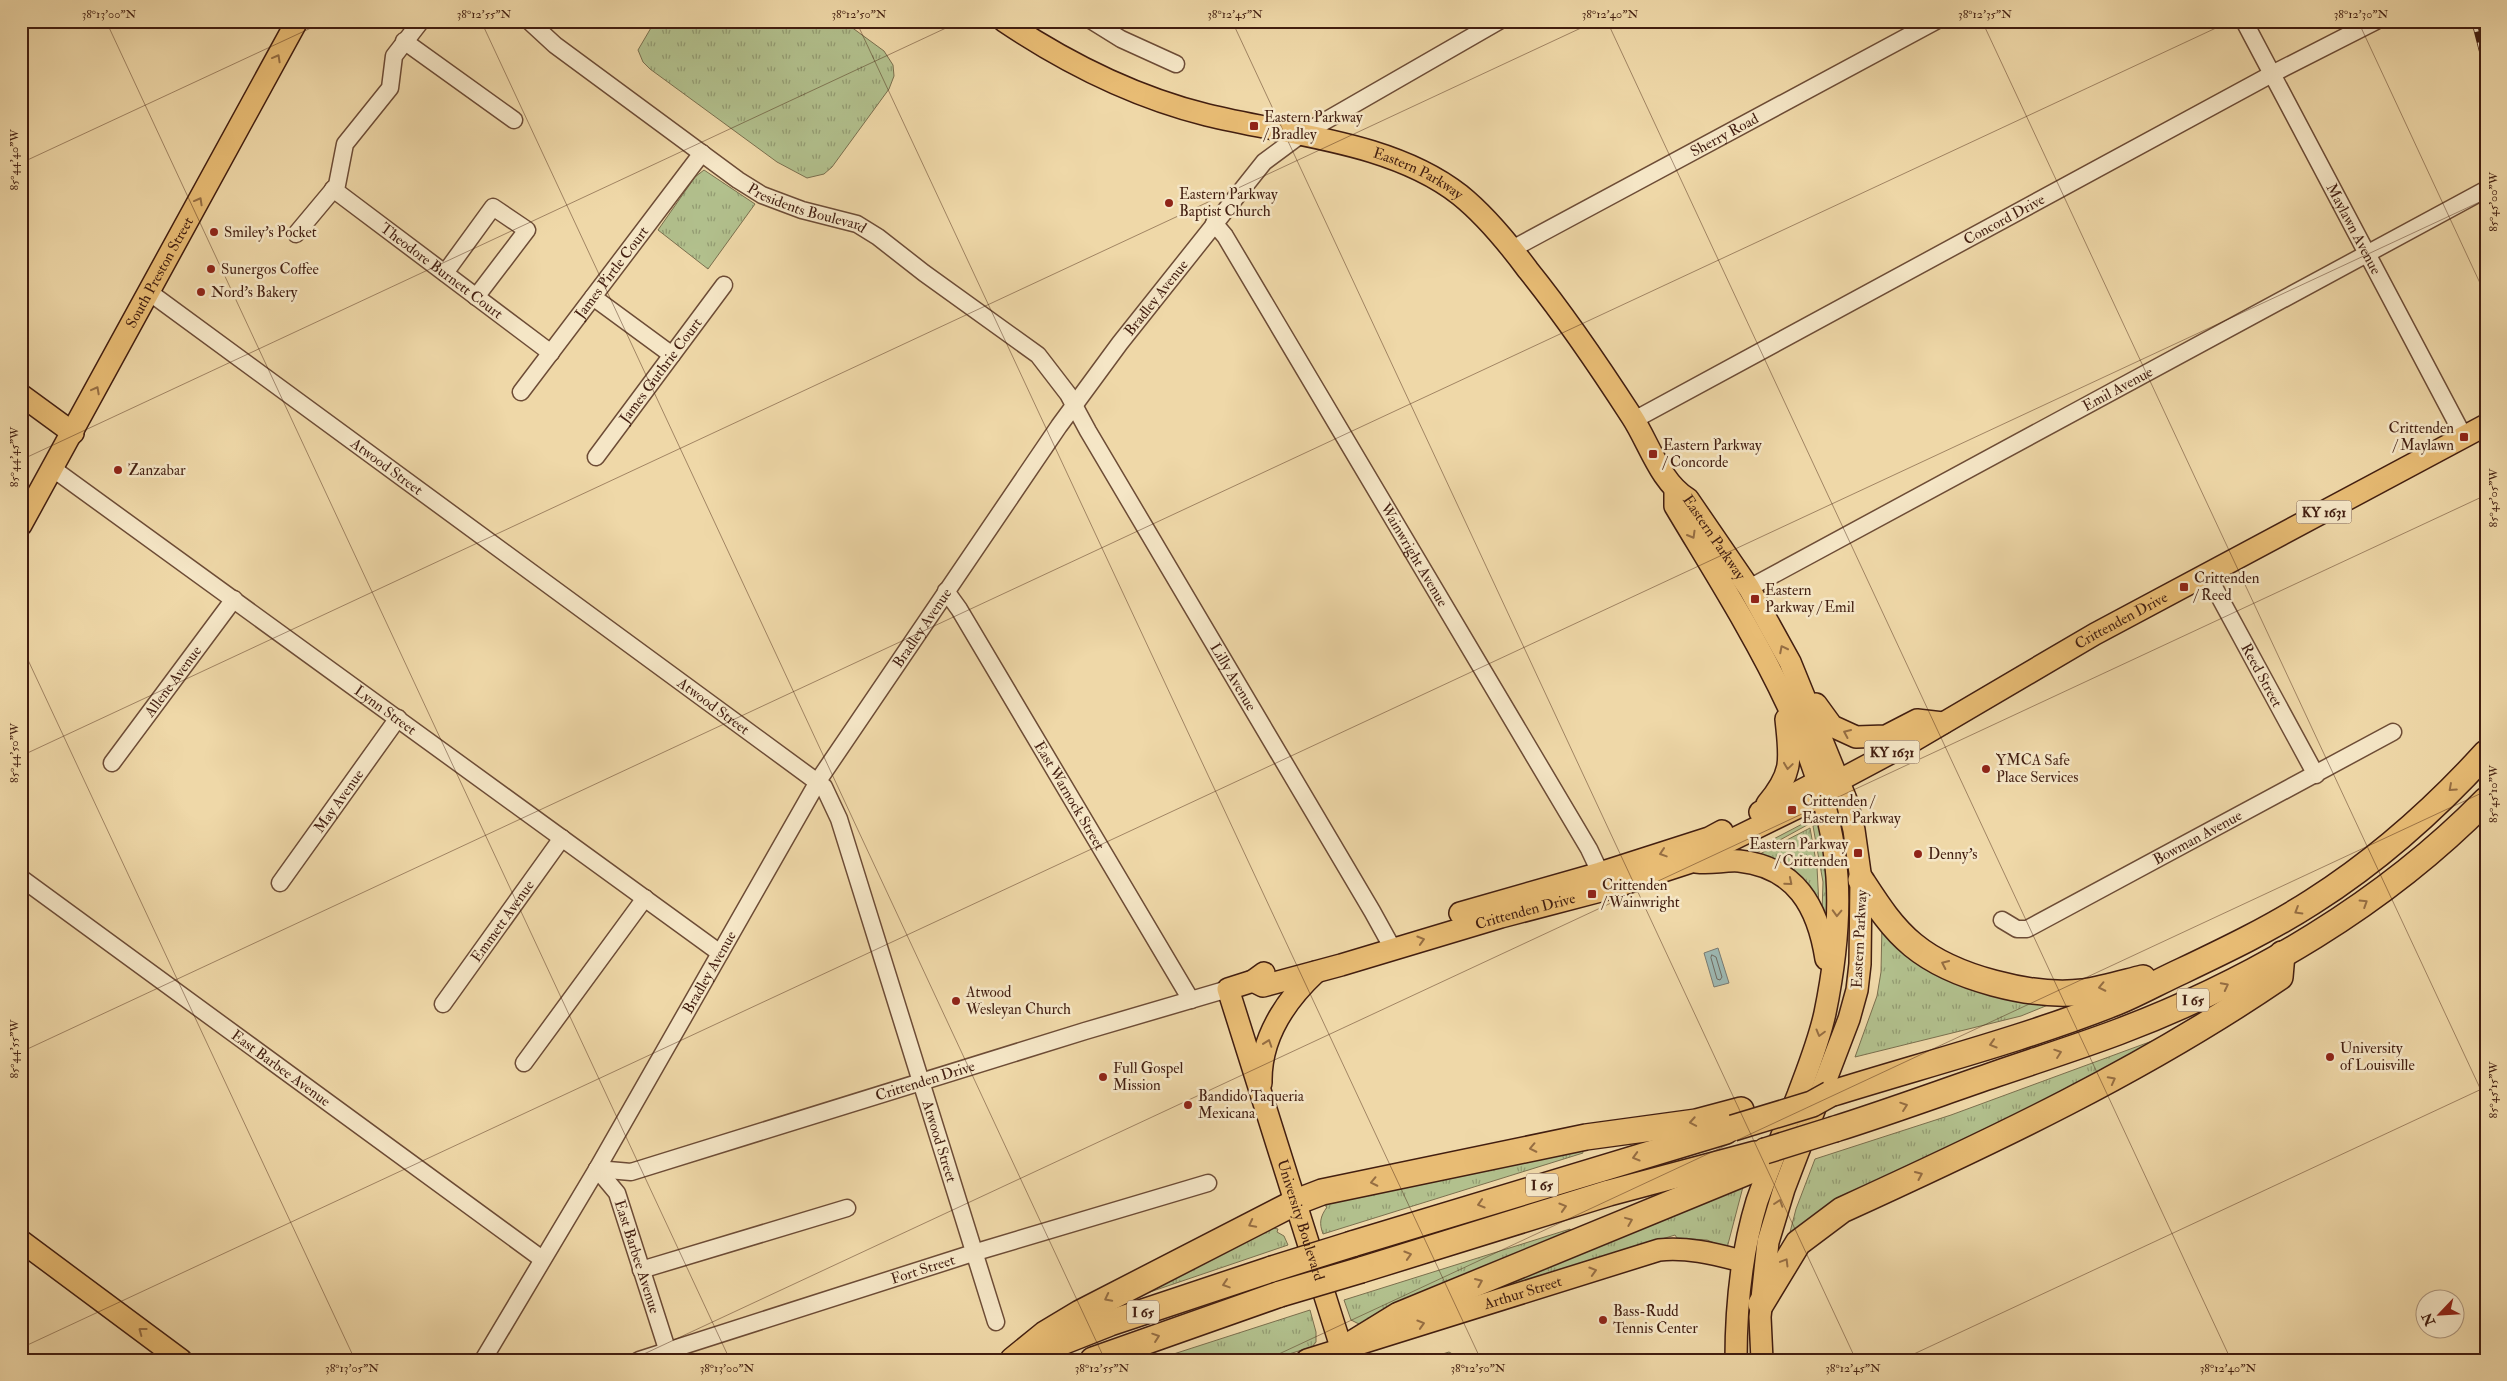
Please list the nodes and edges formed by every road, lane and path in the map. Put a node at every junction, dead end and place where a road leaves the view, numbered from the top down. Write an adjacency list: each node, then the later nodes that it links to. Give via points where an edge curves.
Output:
1 (297, 21): 24 (main road, South Preston Street, one-way to 1)
2 (421, 21): 10 (street)
3 (529, 21): 15 (street, Presidents Boulevard, via 555,45)
4 (1004, 21): 14 (main road, Eastern Parkway, via 1051,50 1144,94 1204,114)
5 (1092, 21): 11 (street, via 1121,39)
6 (1499, 21): 14 (street, Bradley Avenue)
7 (1936, 21): 20 (street, Sherry Road)
8 (2244, 21): 12 (street, Maylawn Avenue)
9 (2376, 21): 12 (street, Concord Drive)
10 (404, 40): 13 (street); 16 (street, via 394,56 390,88 345,144)
11 (1176, 64)
12 (2272, 74): 21 (street, Maylawn Avenue); 32 (street, Concord Drive)
13 (514, 120)
14 (1299, 136): 18 (street, Bradley Avenue, via 1264,162); 20 (main road, Eastern Parkway, via 1356,147 1430,174 1460,196)
15 (702, 153): 26 (street, James Pirtle Court); 31 (street, Presidents Boulevard, via 762,195 802,210 857,224 878,237 1038,356)
16 (334, 189): 19 (street); 22 (street, Theodore Burnett Court)
17 (2485, 190): 21 (street, Emil Avenue)
18 (1214, 223): 31 (street, Bradley Avenue); 60 (street, Wainwright Avenue, via 1225,236 1589,849)
19 (296, 234)
20 (1512, 249): 32 (main road, Eastern Parkway, via 1562,312)
21 (2368, 255): 35 (street, Maylawn Avenue); 41 (street, Emil Avenue)
22 (445, 273): 25 (street, Theodore Burnett Court); 25 (street, via 493,207 527,230)
23 (724, 285): 28 (street, James Guthrie Court)
24 (149, 292): 34 (main road, South Preston Street, one-way to 24); 52 (street, Atwood Street)
25 (476, 297): 27 (street, Theodore Burnett Court)
26 (593, 297): 27 (street, James Pirtle Court); 28 (street)
27 (551, 353): 29 (street, James Pirtle Court)
28 (672, 355): 36 (street, James Guthrie Court)
29 (521, 392)
30 (21, 395): 34 (main road)
31 (1074, 405): 42 (street, Bradley Avenue); 64 (street, Lilly Avenue)
32 (1634, 420): 38 (main road, Eastern Parkway)
33 (2486, 425): 35 (main road, Crittenden Drive / KY 1631)
34 (73, 433): 37 (main road, South Preston Street)
35 (2464, 437): 40 (main road, Crittenden Drive / KY 1631)
36 (596, 457)
37 (52, 468): 39 (main road, South Preston Street); 43 (street, Lynn Street)
38 (1675, 491): 41 (main road, Eastern Parkway, via 1688,499); 44 (main road, Eastern Parkway, one-way to 44, via 1675,506 1754,639)
39 (21, 525)
40 (2207, 574): 46 (main road, Crittenden Drive / KY 1631, via 2095,634); 50 (street, Reed Street)
41 (1749, 588): 44 (main road, Eastern Parkway, one-way to 41, via 1770,624)
42 (946, 591): 52 (street, Bradley Avenue); 72 (street, East Warnock Street, via 980,642)
43 (234, 599): 45 (street, Lynn Street); 49 (street, Allene Avenue)
44 (1794, 697): 46 (main road, one-way to 44, via 1917,720 1886,736 1856,737 1832,726 1821,708); 51 (main road, Eastern Parkway); 53 (main road, Eastern Parkway); 55 (main road, one-way to 55, via 1789,768 1781,788)
45 (398, 718): 56 (street, Lynn Street); 61 (street, May Avenue)
46 (1943, 723): 51 (main road, Crittenden Drive / KY 1631)
47 (2394, 732): 50 (street, Bowman Avenue)
48 (2486, 753): 67 (highway, I 65, one-way to 67, via 2394,841 2350,876 2274,925)
49 (112, 763)
50 (2316, 775): 63 (street, Bowman Avenue, via 2027,929 2017,929)
51 (1840, 780): 53 (main road, Crittenden Drive / KY 1631); 59 (main road, Eastern Parkway, via 1851,814)
52 (819, 783): 65 (street, Bradley Avenue); 75 (street, Atwood Street, via 839,819)
53 (1819, 789): 55 (main road, Crittenden Drive); 57 (main road, Crittenden Drive); 70 (main road, Eastern Parkway, one-way to 70, via 1837,878)
54 (2486, 800): 66 (highway, I 65, one-way to 54, via 2377,895 2429,853)
55 (1760, 812): 60 (main road, Crittenden Drive, one-way to 60, via 1709,838)
56 (562, 838): 62 (street, Lynn Street); 73 (street, Emmett Avenue)
57 (1694, 861): 60 (main road, Crittenden Drive); 70 (main road, one-way to 70, via 1711,864 1739,861 1761,866 1792,883 1808,901 1819,924)
58 (21, 878): 85 (street, East Barbee Avenue)
59 (1861, 880): 67 (highway, one-way to 59, via 2083,992 2045,992 2010,986 1964,973 1914,946 1884,916); 89 (main road, Eastern Parkway, one-way to 59, via 1763,1267 1775,1216 1857,990)
60 (1604, 881): 64 (main road, Crittenden Drive, via 1501,917)
61 (280, 884)
62 (645, 898): 65 (street, Lynn Street); 74 (street)
63 (2002, 920)
64 (1389, 942): 68 (main road, Crittenden Drive); 69 (main road, Crittenden Drive, via 1259,974)
65 (720, 953): 79 (street, Bradley Avenue)
66 (2282, 954): 78 (highway, I 65, one-way to 66, bridge, via 2118,1032 2222,988); 89 (highway, one-way to 66, via 1798,1243 1842,1210 2054,1111 2200,1030 2280,977)
67 (2200, 962): 77 (highway, I 65, one-way to 77, bridge, via 2119,1001 2076,1017 1830,1094 1812,1104)
68 (1316, 972): 69 (main road, Crittenden Drive, via 1262,986); 76 (main road, one-way to 68, via 1262,1063 1279,1015)
69 (1253, 981): 71 (main road, Crittenden Drive)
70 (1830, 986): 86 (main road, Eastern Parkway, one-way to 86, via 1816,1045 1757,1201)
71 (1228, 989): 72 (street, Crittenden Drive); 76 (main road, University Boulevard)
72 (1191, 1000): 75 (street, Crittenden Drive)
73 (443, 1004)
74 (524, 1063)
75 (921, 1081): 79 (street, Crittenden Drive, via 631,1172); 84 (street, Atwood Street)
76 (1261, 1090): 81 (main road, University Boulevard)
77 (1737, 1119): 81 (highway, one-way to 81, via 1586,1137 1322,1192); 96 (highway, I 65, one-way to 96, bridge, via 1272,1269 1110,1323)
78 (1765, 1151): 92 (highway, one-way to 78, via 1399,1315 1747,1172); 97 (highway, I 65, one-way to 78, bridge, via 1280,1294 1609,1193)
79 (597, 1169): 85 (street, Bradley Avenue); 87 (street, East Barbee Avenue, via 617,1193)
80 (1208, 1183): 84 (street, Fort Street)
81 (1296, 1202): 92 (main road, University Boulevard); 96 (highway, one-way to 96, via 1080,1312 1045,1334)
82 (846, 1208): 87 (street)
83 (21, 1241): 93 (main road, one-way to 83)
84 (973, 1253): 90 (street, Atwood Street); 91 (street, Fort Street)
85 (542, 1259): 94 (street, Bradley Avenue)
86 (1742, 1261): 88 (main road, Eastern Parkway); 92 (main road, Arthur Street, one-way to 86, via 1659,1250 1702,1251)
87 (641, 1270): 91 (street, East Barbee Avenue)
88 (1738, 1293): 99 (main road, Eastern Parkway); 100 (main road)
89 (1760, 1304): 101 (main road, Eastern Parkway)
90 (996, 1322)
91 (667, 1350): 95 (street, Fort Street)
92 (1343, 1355): 98 (main road, Arthur Street)
93 (181, 1360)
94 (483, 1360)
95 (638, 1360)
96 (1014, 1360)
97 (1093, 1360)
98 (1307, 1360)
99 (1736, 1360)
100 (1748, 1360)
101 (1762, 1360)

